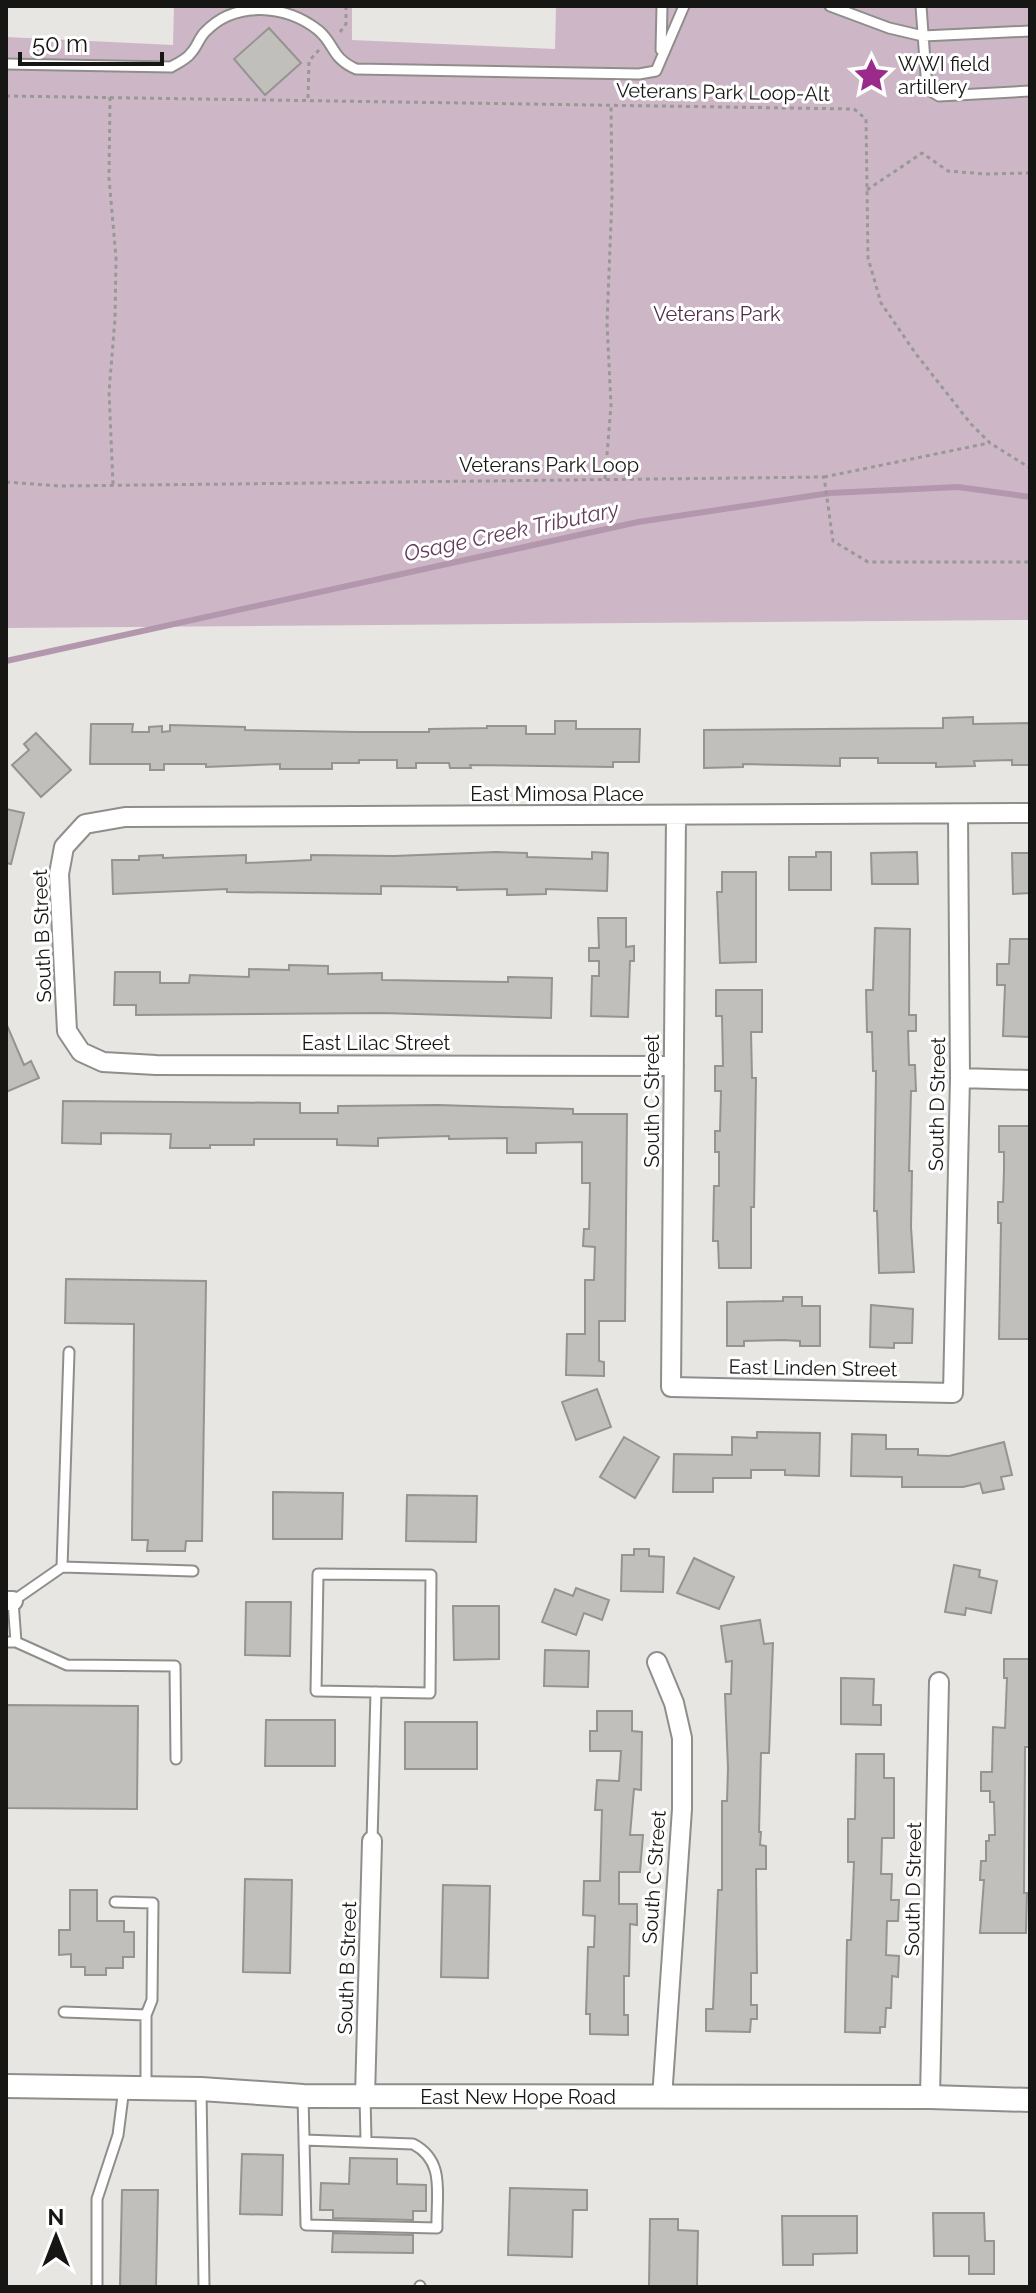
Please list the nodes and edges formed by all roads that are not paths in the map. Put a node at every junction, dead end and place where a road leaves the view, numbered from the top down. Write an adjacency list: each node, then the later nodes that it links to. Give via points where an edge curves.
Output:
1 (662, 6): 7 (lane)
2 (684, 6): 7 (lane)
3 (830, 6): 6 (lane)
4 (921, 6): 6 (lane)
5 (1030, 31): 6 (lane)
6 (923, 36): 9 (lane, via 927,89 939,96)
7 (661, 57): 8 (lane, via 656,71 639,74 356,69 341,63 322,33 295,14 263,8 232,13 205,31 190,56 171,67)
8 (6, 64)
9 (1030, 91)
10 (1030, 813): 11 (street, East Mimosa Place)
11 (958, 814): 12 (street, East Mimosa Place); 16 (street, South D Street)
12 (676, 815): 13 (street, East Mimosa Place, via 125,817); 15 (street, South C Street)
13 (85, 824): 14 (street, South B Street, via 64,847 59,874 67,1031)
14 (81, 1052): 15 (street, East Lilac Street, via 103,1062 156,1065)
15 (674, 1066): 19 (street, South C Street)
16 (960, 1078): 17 (street); 20 (street, South D Street)
17 (1030, 1080)
18 (69, 1352): 21 (lane)
19 (671, 1387): 20 (street, East Linden Street)
20 (953, 1393)
21 (62, 1567): 22 (lane); 23 (lane)
22 (193, 1571)
23 (9, 1601): 24 (lane)
24 (11, 1642): 28 (lane, via 67,1665 175,1666)
25 (657, 1662): 39 (street, South C Street, via 682,1738)
26 (939, 1682): 38 (street, South D Street)
27 (376, 1692): 27 (lane, via 430,1693 431,1575 318,1574 316,1691); 29 (lane)
28 (176, 1759)
29 (372, 1841): 37 (street, South B Street)
30 (115, 1902): 32 (lane, via 153,1903 152,2000)
31 (64, 2012): 32 (lane)
32 (146, 2015): 34 (lane)
33 (6, 2086): 34 (street, East New Hope Road)
34 (135, 2088): 35 (street, East New Hope Road); 43 (lane, via 97,2199)
35 (201, 2089): 36 (street, East New Hope Road); 44 (lane)
36 (303, 2096): 37 (street, East New Hope Road); 41 (lane)
37 (365, 2096): 39 (street, East New Hope Road); 42 (lane)
38 (930, 2097): 39 (street, East New Hope Road); 40 (street, East New Hope Road)
39 (662, 2098)
40 (1030, 2100)
41 (304, 2140): 42 (lane); 42 (lane, via 306,2225 437,2228 435,2163 413,2144)
42 (366, 2140)
43 (97, 2287)
44 (204, 2287)

